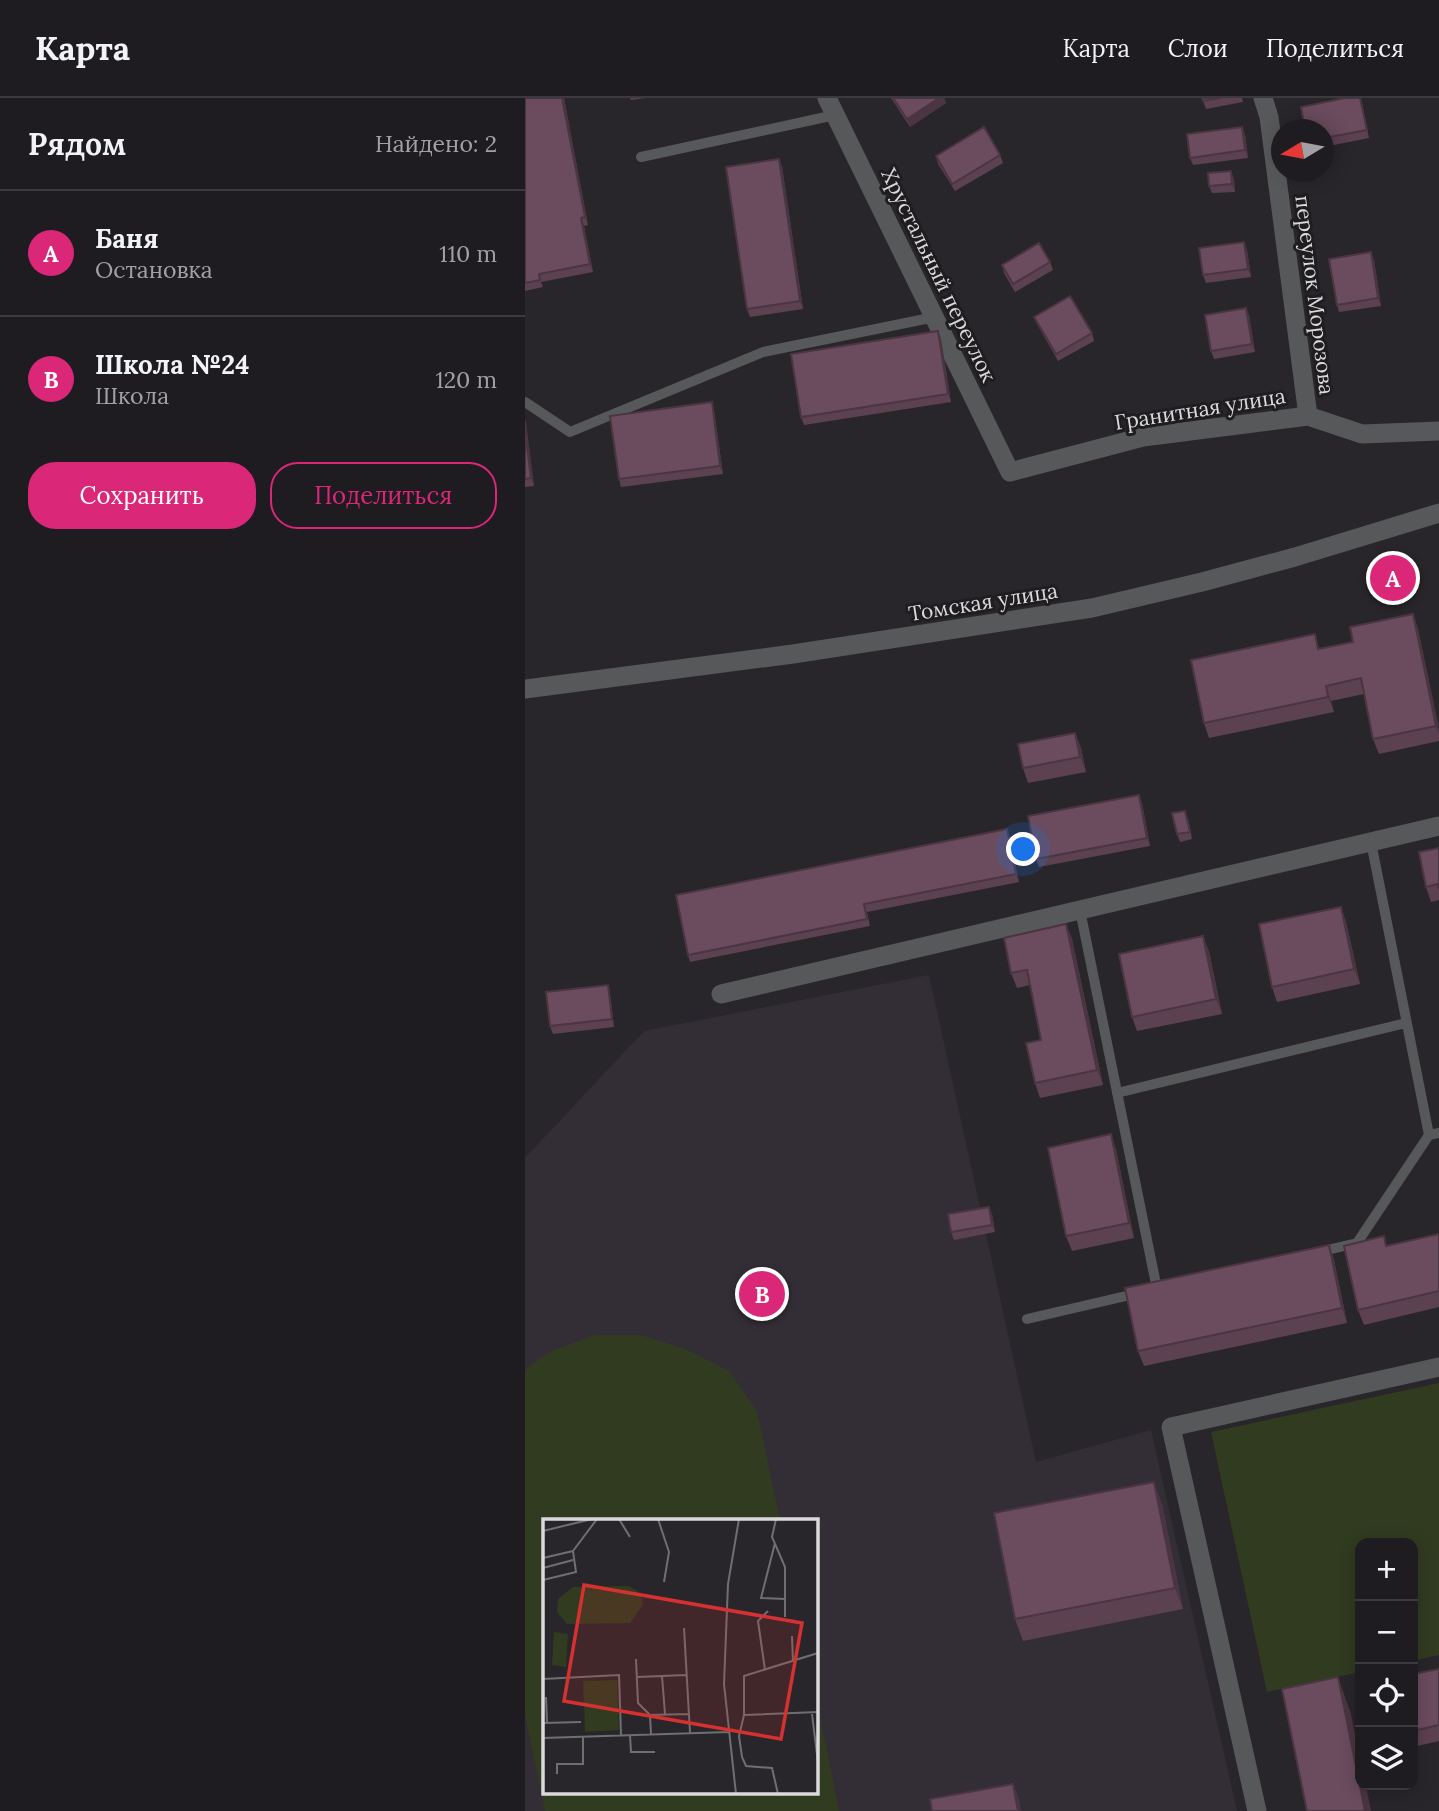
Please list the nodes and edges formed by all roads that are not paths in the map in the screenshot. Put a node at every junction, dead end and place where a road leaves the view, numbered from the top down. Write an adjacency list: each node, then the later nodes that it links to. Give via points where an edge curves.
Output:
1 (1263, 98): 6 (street, переулок Морозова)
2 (831, 106): 3 (lane); 4 (street, Хрустальный переулок)
3 (641, 157)
4 (935, 317): 5 (lane, via 763,352 570,432); 8 (street, Хрустальный переулок)
5 (525, 402)
6 (1308, 416): 7 (street, Гранитная улица, via 1362,434); 8 (street, Гранитная улица, via 1143,436)
7 (1439, 431)
8 (1010, 472)
9 (1439, 513): 10 (street, Томская улица, via 1282,561 1092,608)
10 (525, 689)
11 (1439, 826): 12 (street)
12 (1371, 842): 13 (street); 15 (lane)
13 (1080, 910): 14 (street); 16 (lane)
14 (721, 994)
15 (1406, 1023): 16 (lane); 17 (lane)
16 (1117, 1093): 20 (lane)
17 (1434, 1134): 18 (lane, via 1357,1243)
18 (1304, 1255)
19 (1170, 1286): 20 (lane)
20 (1157, 1289): 21 (lane)
21 (1027, 1319)
22 (1439, 1367): 23 (street, via 1171,1427)
23 (1257, 1811)

